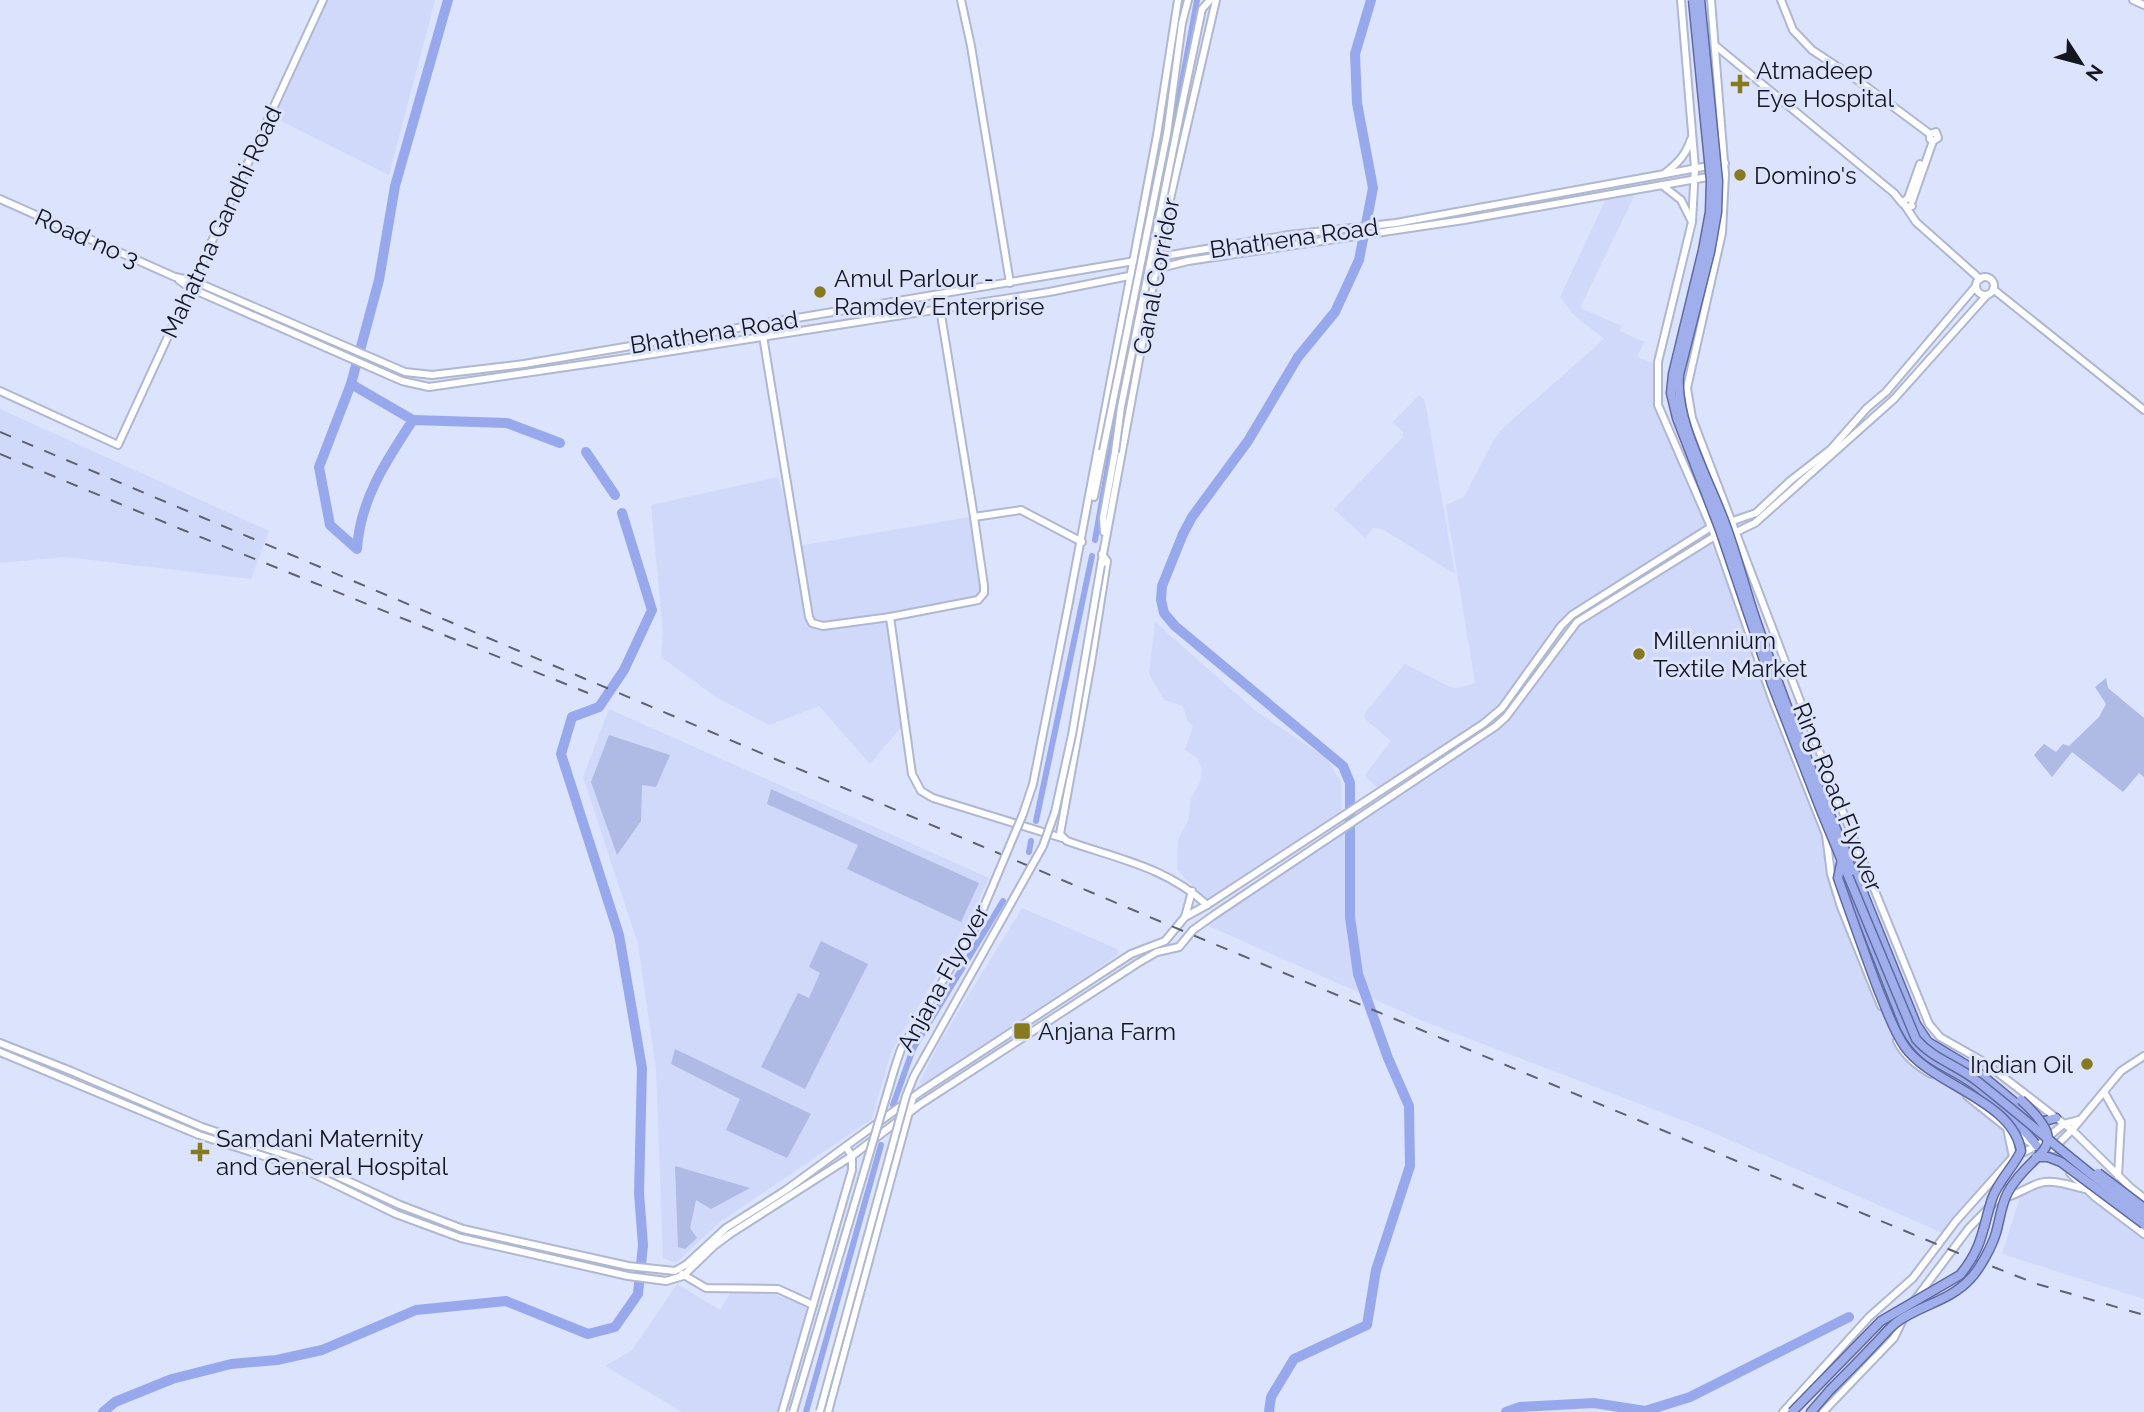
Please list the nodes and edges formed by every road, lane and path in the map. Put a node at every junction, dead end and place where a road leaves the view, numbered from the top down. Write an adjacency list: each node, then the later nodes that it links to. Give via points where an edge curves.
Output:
1 (323, 0): 31 (street, Mahatma Gandhi Road)
2 (961, 0): 30 (street)
3 (1178, 0): 26 (street)
4 (1188, 0): 46 (street, bridge, via 1167,134)
5 (1213, 0): 25 (street, Canal Corridor); 50 (street, bridge, via 1202,9 1121,407 1103,519)
6 (1681, 0): 14 (street)
7 (1693, 0): 54 (highway, Ring Road Flyover, bridge, via 1710,212 1671,393 1772,684 1822,813)
8 (1700, 0): 54 (highway, Ring Road Flyover, bridge, via 1717,212 1678,392)
9 (1711, 0): 13 (street)
10 (1781, 0): 22 (street, via 1793,30 1812,50 1931,138)
11 (2133, 0): 12 (street)
12 (2144, 5)
13 (1716, 47): 15 (street); 22 (street)
14 (1692, 136): 16 (street); 18 (street, via 1688,150)
15 (1725, 163): 16 (street, Bhathena Road); 17 (street)
16 (1695, 168): 18 (street, Bhathena Road); 19 (street)
17 (1725, 174): 19 (street); 44 (street, via 1722,233 1687,388 1692,418)
18 (1663, 176): 24 (street, Bhathena Road)
19 (1694, 179): 20 (street); 23 (street)
20 (1662, 185): 23 (street, via 1681,200); 24 (street)
21 (0, 199): 31 (street, Road no 3)
22 (1908, 203): 29 (street, via 1916,222)
23 (1692, 222): 45 (street, via 1657,366 1658,405)
24 (1395, 227): 25 (street, Bhathena Road, via 1289,235); 27 (street, Bhathena Road)
25 (1158, 258): 26 (street, Bhathena Road); 27 (street, Canal Corridor)
26 (1133, 263): 28 (street); 30 (street, Bhathena Road)
27 (1156, 270): 28 (street, Bhathena Road); 50 (street, Canal Corridor)
28 (1129, 276): 36 (street, Bhathena Road); 46 (street)
29 (1980, 279): 32 (street); 33 (street, via 1989,279)
30 (1010, 283): 35 (street, Bhathena Road)
31 (192, 285): 39 (street, Road no 3); 40 (street, Road no 3); 41 (street, Mahatma Gandhi Road, via 118,445)
32 (1976, 286): 34 (street, via 1979,294); 44 (street, via 1831,449 1756,513)
33 (1993, 289): 34 (street); 42 (street)
34 (1987, 295): 47 (street, via 1894,399 1755,523)
35 (938, 296): 36 (street); 37 (street, Bhathena Road)
36 (940, 309): 38 (street, Bhathena Road); 43 (street)
37 (761, 324): 38 (street); 39 (street, Bhathena Road, via 432,375 405,372)
38 (764, 336): 40 (street, Bhathena Road, via 438,386 402,381); 52 (street, via 810,620 823,626)
39 (342, 345)
40 (338, 354)
41 (0, 391)
42 (2144, 410)
43 (974, 517): 49 (street, via 1021,510); 52 (street, via 984,586 981,597)
44 (1731, 522): 45 (street); 47 (street)
45 (1711, 527): 48 (street); 56 (street, via 1577,611 1502,708 1477,728)
46 (1083, 533): 49 (street, Anjana Flyover)
47 (1734, 534): 48 (street); 64 (street, via 1929,1024 1940,1037 1984,1062)
48 (1715, 536): 63 (street, via 1577,622 1496,726 1206,920 1179,947 1138,963); 67 (street, via 1826,835 1841,908 1889,1027 1918,1067 1967,1096)
49 (1082, 541): 90 (street, Anjana Flyover, bridge, via 1033,784 975,928 898,1058)
50 (1104, 541): 51 (street, Canal Corridor)
51 (1102, 554): 53 (street, via 1107,561); 91 (street, Anjana Flyover, bridge, via 1072,735 1050,829 914,1076)
52 (890, 617): 53 (street, via 912,774 921,792)
53 (1062, 838): 55 (street, via 1160,872)
54 (1845, 858): 64 (highway, bridge, via 1920,1032 2036,1120); 69 (highway, bridge, via 1853,898 1909,1037 1927,1058 1962,1076 2010,1113); 80 (highway, Ring Road Flyover, bridge, via 1921,1037 1936,1052 1979,1076); 81 (highway, Ring Road Flyover, bridge, via 1916,1039 1933,1056 1975,1080); 84 (highway, bridge, via 1869,891 1927,1035 1983,1071 2047,1129 2048,1143 2007,1194 1991,1246); 94 (highway, bridge, via 1838,878 1905,1047 1922,1066 1967,1091 2005,1122 2019,1139 2021,1152 1992,1198 1983,1236 1960,1275 1881,1321)
55 (1192, 891): 56 (street); 57 (street)
56 (1207, 905): 57 (street)
57 (1185, 917): 62 (street, via 1165,941 1132,954)
58 (0, 1044): 85 (street, via 202,1127 307,1162 463,1228 628,1266)
59 (0, 1052): 85 (street, via 199,1135 304,1169 396,1214 461,1238 628,1276 666,1281)
60 (2144, 1056): 61 (street)
61 (2104, 1092): 65 (street); 74 (street, via 2121,1122)
62 (913, 1097): 63 (street); 70 (street)
63 (909, 1112): 72 (street); 92 (street)
64 (2056, 1118): 66 (street)
65 (2081, 1119): 66 (street); 68 (street)
66 (2064, 1124): 68 (street); 69 (street)
67 (2007, 1128): 69 (street); 73 (street)
68 (2072, 1130): 71 (street); 74 (street)
69 (2036, 1146): 71 (street); 73 (street)
70 (846, 1147): 72 (street); 85 (street, via 726,1228)
71 (2049, 1153): 76 (street); 77 (street)
72 (852, 1156): 85 (street, via 730,1234); 87 (street, via 852,1170)
73 (2012, 1157): 86 (street, via 1913,1278)
74 (2118, 1176): 75 (street)
75 (2125, 1182): 78 (street); 79 (street)
76 (2095, 1197): 77 (street, via 2068,1184 2041,1182 2013,1197); 79 (street)
77 (1997, 1198): 88 (street, via 1969,1228)
78 (2144, 1198)
79 (2108, 1206): 83 (street)
80 (2144, 1208)
81 (2144, 1215)
82 (2144, 1224): 84 (highway, bridge, via 2061,1162 2034,1158 2005,1188)
83 (2144, 1234)
84 (1981, 1261): 95 (highway, bridge, via 1970,1280 1950,1296 1897,1322)
85 (681, 1273): 87 (street, via 706,1288 778,1289)
86 (1889, 1300): 88 (street, via 1896,1304); 93 (street)
87 (813, 1305): 89 (street)
88 (1902, 1321): 96 (street, via 1894,1338)
89 (782, 1412)
90 (793, 1412)
91 (820, 1412)
92 (828, 1412)
93 (1783, 1412)
94 (1791, 1412)
95 (1811, 1412)
96 (1823, 1412)

